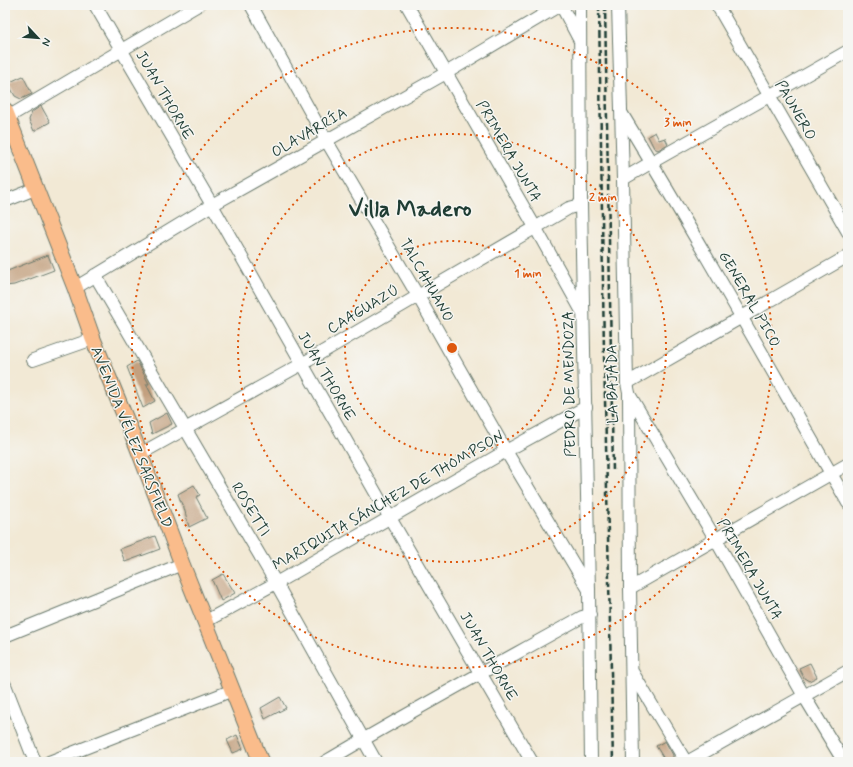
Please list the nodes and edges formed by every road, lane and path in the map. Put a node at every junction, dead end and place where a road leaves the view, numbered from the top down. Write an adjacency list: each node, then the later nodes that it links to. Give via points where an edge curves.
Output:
1 (94, 5): 10 (street, JUAN THORNE)
2 (198, 5): 10 (street)
3 (251, 5): 16 (street, TALCAHUANO)
4 (407, 5): 12 (street, PRIMERA JUNTA)
5 (561, 5): 9 (street); 12 (street, OLAVARRÍA)
6 (580, 5): 9 (street, PEDRO DE MENDOZA)
7 (618, 5): 15 (street, LA BAJADA)
8 (717, 5): 13 (street, PAUNERO)
9 (580, 41): 22 (street, PEDRO DE MENDOZA)
10 (120, 50): 14 (street); 21 (street, JUAN THORNE)
11 (848, 50): 13 (street)
12 (446, 73): 16 (street, OLAVARRÍA); 23 (street, PRIMERA JUNTA)
13 (769, 96): 17 (street); 24 (street, PAUNERO)
14 (6, 113): 19 (main road, AVENIDA VÉLEZ SARSFIELD)
15 (622, 113): 17 (street, GENERAL PICO); 18 (street, LA BAJADA)
16 (326, 140): 21 (street, OLAVARRÍA); 28 (street, TALCAHUANO)
17 (652, 162): 18 (street); 30 (street, GENERAL PICO)
18 (624, 179): 34 (street, LA BAJADA)
19 (35, 189): 20 (street); 27 (main road, AVENIDA VÉLEZ SARSFIELD)
20 (5, 201)
21 (212, 205): 26 (street, OLAVARRÍA); 33 (street, JUAN THORNE)
22 (581, 205): 23 (street, CAAGUAZÚ, via 569,208); 29 (street, PEDRO DE MENDOZA)
23 (535, 227): 28 (street, CAAGUAZÚ); 29 (street, PRIMERA JUNTA)
24 (848, 232)
25 (848, 256): 30 (street)
26 (95, 275): 27 (street, OLAVARRÍA); 36 (street, ROSETTI)
27 (75, 288): 31 (main road, AVENIDA VÉLEZ SARSFIELD)
28 (418, 296): 33 (street, CAAGUAZÚ); 37 (street, TALCAHUANO)
29 (583, 314): 35 (street, PEDRO DE MENDOZA)
30 (742, 317): 34 (street); 40 (street, GENERAL PICO)
31 (93, 339): 32 (street); 38 (main road, AVENIDA VÉLEZ SARSFIELD)
32 (33, 360)
33 (302, 364): 36 (street, CAAGUAZÚ); 42 (street, JUAN THORNE)
34 (628, 388): 43 (street, PRIMERA JUNTA); 46 (street, LA BAJADA)
35 (586, 407): 37 (street, MARIQUITA SÁNCHEZ DE THOMPSON); 47 (street, PEDRO DE MENDOZA)
36 (185, 429): 38 (street, CAAGUAZÚ); 45 (street, ROSETTI)
37 (506, 451): 42 (street, MARIQUITA SÁNCHEZ DE THOMPSON); 47 (street, TALCAHUANO)
38 (140, 454): 44 (main road, AVENIDA VÉLEZ SARSFIELD)
39 (848, 464): 40 (street)
40 (831, 474): 41 (street, GENERAL PICO); 43 (street)
41 (848, 503)
42 (390, 518): 45 (street, MARIQUITA SÁNCHEZ DE THOMPSON); 53 (street, JUAN THORNE)
43 (716, 540): 46 (street); 56 (street, PRIMERA JUNTA)
44 (182, 564): 49 (main road, AVENIDA VÉLEZ SARSFIELD); 50 (street)
45 (276, 583): 49 (street, MARIQUITA SÁNCHEZ DE THOMPSON); 57 (street, ROSETTI)
46 (630, 588): 52 (street, LA BAJADA)
47 (589, 591): 48 (street, PEDRO DE MENDOZA)
48 (590, 615): 53 (street); 64 (street, PEDRO DE MENDOZA)
49 (206, 621): 55 (main road, AVENIDA VÉLEZ SARSFIELD)
50 (5, 636)
51 (848, 671): 56 (street)
52 (632, 672): 65 (street, LA BAJADA); 66 (street)
53 (480, 673): 57 (street); 63 (street, JUAN THORNE)
54 (5, 685): 58 (street)
55 (233, 690): 59 (street); 60 (main road, AVENIDA VÉLEZ SARSFIELD)
56 (804, 696): 66 (street); 67 (street, PRIMERA JUNTA)
57 (363, 739): 61 (street); 62 (street, ROSETTI)
58 (35, 762)
59 (49, 762)
60 (262, 762)
61 (325, 762)
62 (376, 762)
63 (532, 762)
64 (592, 762)
65 (633, 762)
66 (686, 762)
67 (844, 762)

